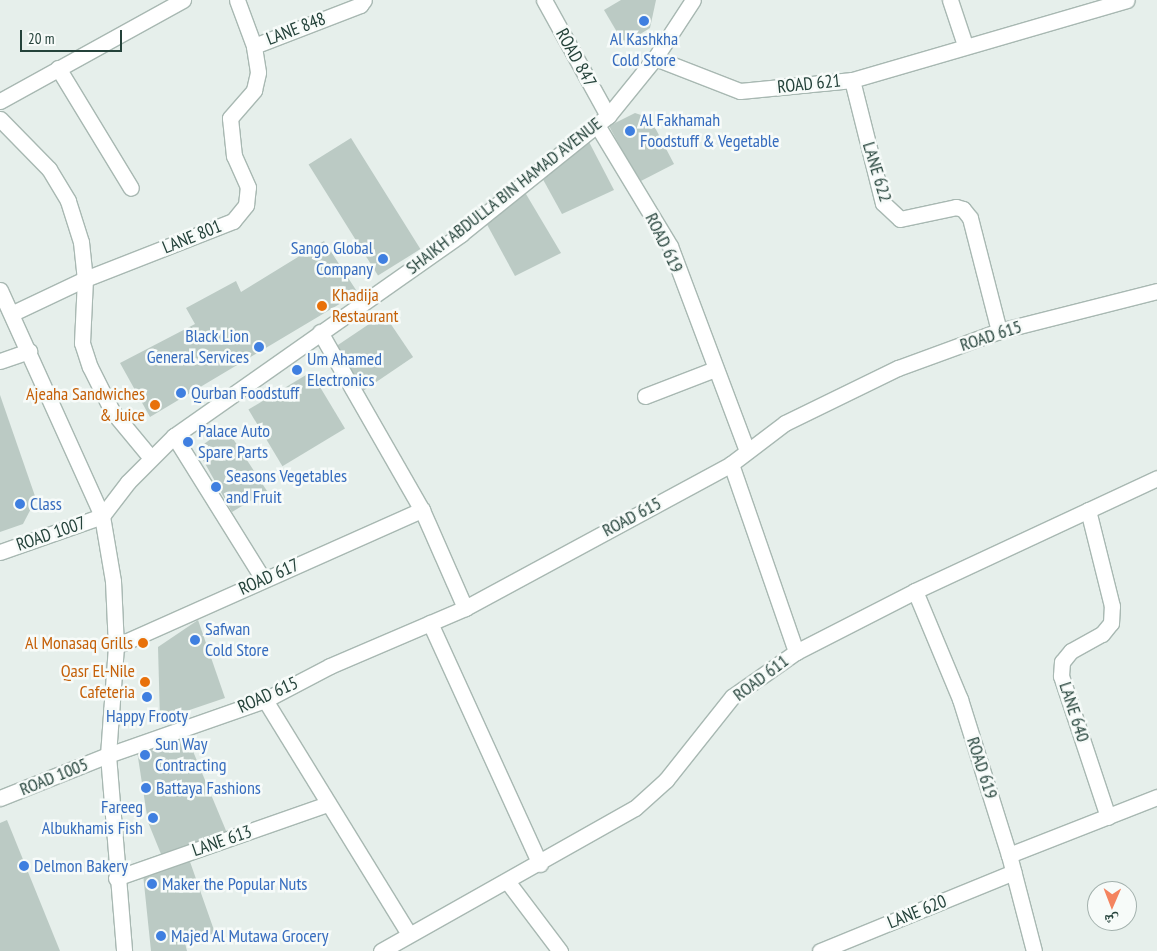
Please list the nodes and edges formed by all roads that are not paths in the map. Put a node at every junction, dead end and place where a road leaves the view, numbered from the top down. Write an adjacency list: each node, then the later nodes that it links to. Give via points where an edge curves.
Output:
1 (182, 0): 11 (street)
2 (237, 0): 9 (street, LANE 801)
3 (364, 0): 9 (street, LANE 848)
4 (544, 0): 15 (street, ROAD 847)
5 (693, 0): 10 (street, SHAIKH ABDULLA BIN HAMAD AVENUE)
6 (950, 0): 8 (street)
7 (1127, 0): 8 (street, ROAD 621)
8 (965, 45): 12 (street, ROAD 621)
9 (254, 46): 17 (street, LANE 801, via 258,72 254,90 230,118 229,136 248,187 246,205 233,220)
10 (655, 58): 12 (street, ROAD 621, via 740,92); 15 (street, SHAIKH ABDULLA BIN HAMAD AVENUE)
11 (58, 68): 13 (street); 16 (street)
12 (852, 80): 21 (street, LANE 622, via 883,203 900,219 956,207 962,209 970,218)
13 (0, 101)
14 (0, 119): 17 (street, via 49,169 68,201 81,242)
15 (603, 120): 22 (street, SHAIKH ABDULLA BIN HAMAD AVENUE, via 460,234); 25 (street, ROAD 619, via 670,246)
16 (131, 188)
17 (85, 279): 20 (street, LANE 801); 29 (street, via 82,343 90,367 112,411)
18 (0, 290): 20 (street)
19 (1157, 291): 21 (street, ROAD 615)
20 (13, 313): 23 (street)
21 (999, 331): 28 (street, ROAD 615, via 898,368 786,423)
22 (320, 332): 27 (street, SHAIKH ABDULLA BIN HAMAD AVENUE); 32 (street)
23 (29, 351): 24 (street); 34 (street)
24 (0, 361)
25 (715, 369): 26 (street); 28 (street, ROAD 619)
26 (645, 396)
27 (174, 436): 29 (street, SHAIKH ABDULLA BIN HAMAD AVENUE); 36 (street)
28 (747, 451): 30 (street, ROAD 615)
29 (151, 458): 34 (street, SHAIKH ABDULLA BIN HAMAD AVENUE)
30 (731, 464): 38 (street, ROAD 615); 41 (street)
31 (1157, 478): 33 (street, ROAD 611)
32 (422, 510): 36 (street, ROAD 617); 38 (street)
33 (1088, 510): 37 (street, ROAD 611); 47 (street, LANE 640, via 1112,606 1111,623 1102,634 1070,651 1062,662 1062,676)
34 (102, 516): 35 (street, ROAD 1007); 40 (street, via 113,581)
35 (0, 552)
36 (263, 580): 40 (street, ROAD 617)
37 (915, 591): 41 (street, ROAD 611); 48 (street, ROAD 619, via 960,699)
38 (465, 608): 39 (street, ROAD 615)
39 (430, 622): 42 (street, ROAD 615, via 330,666); 49 (street)
40 (116, 646): 43 (street)
41 (796, 652): 49 (street, ROAD 611, via 732,697 652,795)
42 (265, 700): 43 (street, ROAD 615); 46 (street)
43 (108, 755): 45 (street, ROAD 1005); 51 (street)
44 (1157, 797): 47 (street)
45 (0, 798)
46 (327, 804): 51 (street, LANE 613); 53 (street)
47 (1108, 817): 48 (street)
48 (1009, 855): 50 (street, ROAD 619)
49 (540, 864): 52 (street, ROAD 611)
50 (1014, 872): 57 (street, LANE 620); 58 (street, ROAD 619)
51 (116, 878): 54 (street)
52 (507, 881): 53 (street, ROAD 611); 56 (street)
53 (408, 934): 55 (street, ROAD 611)
54 (124, 951)
55 (380, 951)
56 (560, 951)
57 (820, 951)
58 (1034, 951)

